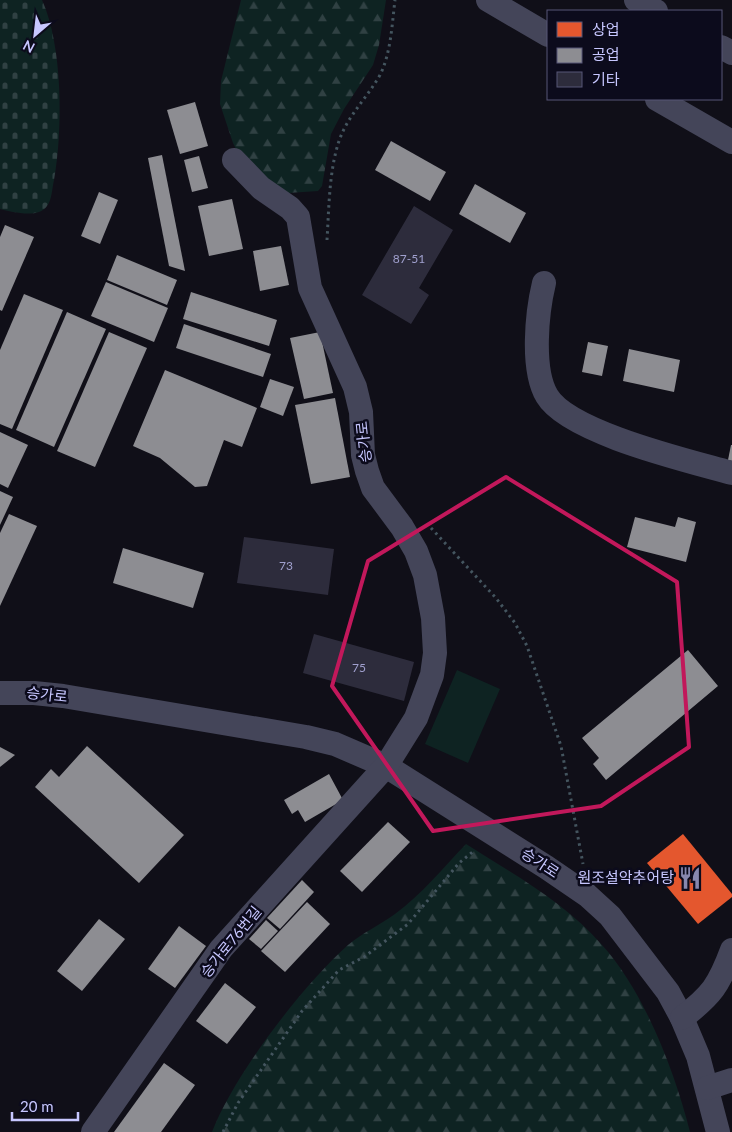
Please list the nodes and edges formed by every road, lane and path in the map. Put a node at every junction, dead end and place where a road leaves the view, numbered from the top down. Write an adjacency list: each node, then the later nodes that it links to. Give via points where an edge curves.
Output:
1 (395, 0): 9 (path, via 381,74 353,113 339,140)
2 (488, 0): 5 (street)
3 (636, 0): 4 (street)
4 (654, 10)
5 (547, 33)
6 (659, 100): 7 (street)
7 (732, 142)
8 (234, 160): 14 (street, 승가로, via 261,188 298,217 310,288 355,387 361,412 363,455 373,488 402,527 425,575 433,618 435,652 432,675 416,718)
9 (326, 248)
10 (544, 283): 11 (street, via 537,321 540,375 546,394 554,404 586,424 626,441)
11 (732, 473)
12 (428, 526): 16 (path, via 496,598 527,646 561,746)
13 (0, 692): 14 (street, 승가로, via 90,700 306,737 335,744)
14 (386, 766): 16 (street, 승가로); 21 (street, 승가로76번길, via 221,949)
15 (474, 850): 22 (path, via 459,863 408,924 364,957 339,970 302,1011 238,1103)
16 (588, 895): 18 (street, 승가로, via 638,950)
17 (732, 950): 18 (street, via 721,980)
18 (682, 1018): 20 (street, 승가로)
19 (732, 1080): 20 (street)
20 (707, 1088): 23 (street, 승가로)
21 (93, 1132)
22 (223, 1132)
23 (718, 1132)

